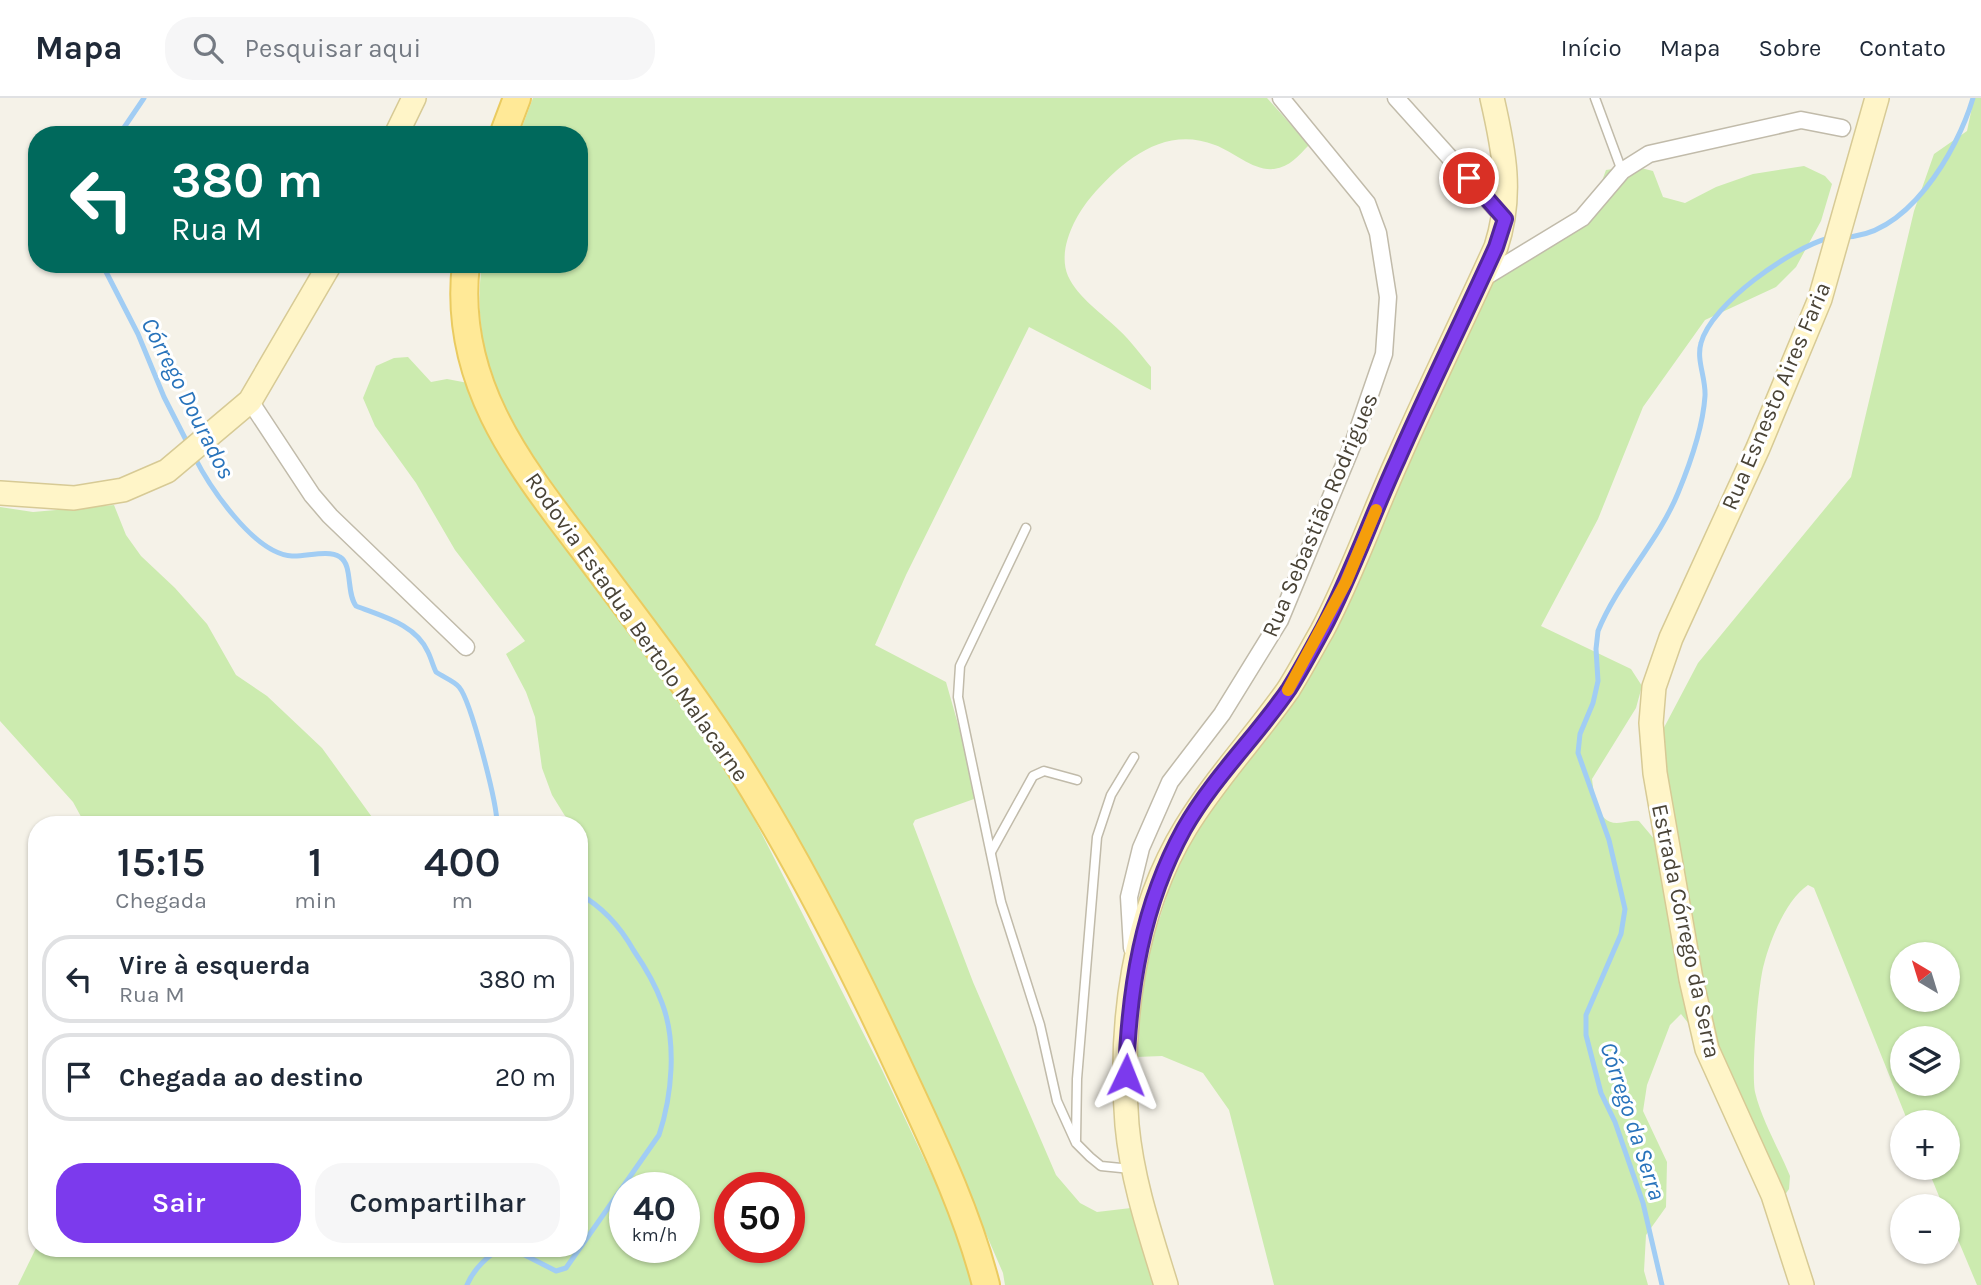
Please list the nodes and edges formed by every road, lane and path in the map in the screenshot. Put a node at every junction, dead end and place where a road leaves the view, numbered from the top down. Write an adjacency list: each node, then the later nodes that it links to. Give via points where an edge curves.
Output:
1 (414, 98): 8 (street)
2 (517, 98): 9 (main road)
3 (1281, 98): 24 (street, Rua Sebastião Rodrigues, via 1367,204 1378,233 1387,286 1384,354 1354,441 1280,620 1222,714 1170,782 1141,848 1129,897)
4 (1396, 98): 12 (street)
5 (1492, 98): 12 (street, via 1504,165)
6 (1595, 98): 11 (lane)
7 (1878, 98): 20 (street, Rua Esnesto Aires Faria, via 1820,299 1671,638)
8 (400, 126)
9 (506, 126)
10 (1842, 128): 11 (street, via 1801,120 1775,123 1649,154)
11 (1622, 171): 15 (street, via 1582,218)
12 (1505, 219): 15 (street)
13 (325, 273): 16 (street)
14 (465, 273): 27 (main road, Rodovia Estadua Bertolo Malacarne, via 469,348 489,408 532,480 729,751 791,855 941,1157 976,1244)
15 (1482, 279): 24 (street, via 1322,630 1288,689 1185,829 1150,907)
16 (250, 401): 17 (street, via 167,471 123,490 74,498); 19 (street, via 330,516)
17 (0, 493)
18 (1026, 528): 23 (lane, via 961,666 957,686)
19 (466, 647)
20 (1654, 687): 29 (street, Estrada Córrego da Serra, via 1655,773 1700,1019 1716,1072 1773,1195)
21 (1134, 757): 25 (lane, via 1111,795 1097,837)
22 (1077, 780): 23 (lane, via 1044,771 1033,776)
23 (991, 852): 25 (lane, via 1057,1101)
24 (1134, 971): 26 (street, via 1126,1075)
25 (1076, 1143): 26 (lane, via 1101,1166)
26 (1134, 1169): 28 (street)
27 (986, 1285)
28 (1166, 1285)
29 (1802, 1285)

